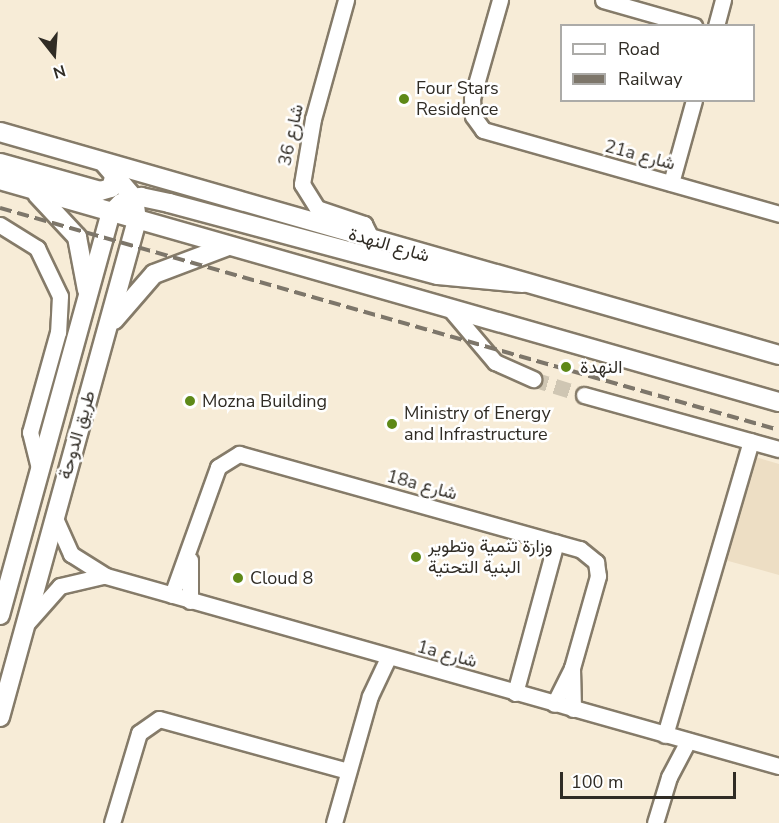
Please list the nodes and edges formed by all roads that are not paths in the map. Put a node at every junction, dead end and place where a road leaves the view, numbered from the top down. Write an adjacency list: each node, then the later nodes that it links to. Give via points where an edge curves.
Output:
1 (346, 0): 20 (street, شارع 36, via 301,176 307,197 317,208 363,224)
2 (501, 0): 13 (street, 21a شارع, via 472,98 477,123 491,135)
3 (603, 0): 5 (street)
4 (723, 0): 6 (street)
5 (687, 24)
6 (717, 24)
7 (693, 102): 13 (street)
8 (0, 121): 9 (main road)
9 (6, 134): 11 (main road, شارع النهدة)
10 (0, 162): 11 (main road, via 100,191 111,188)
11 (109, 169): 15 (main road, طريق الدوحة); 20 (main road, شارع النهدة)
12 (0, 180): 14 (main road)
13 (671, 183): 17 (street, 21a شارع)
14 (31, 189): 16 (main road); 24 (main road, via 77,237 85,266)
15 (134, 198): 16 (main road); 18 (main road, طريق الدوحة); 22 (main road, via 169,202 438,275)
16 (111, 213): 18 (main road); 24 (main road, طريق الدوحة)
17 (779, 214)
18 (138, 220): 21 (main road); 25 (main road, طريق الدوحة)
19 (0, 225): 32 (street, via 37,248 60,296 58,333 30,432)
20 (372, 240): 22 (main road, شارع النهدة)
21 (229, 246): 23 (main road); 25 (main road, via 154,274)
22 (523, 283): 26 (main road, شارع النهدة)
23 (450, 309): 27 (street, via 495,362); 29 (main road)
24 (86, 316): 32 (main road, طريق الدوحة)
25 (107, 328): 33 (main road, طريق الدوحة)
26 (779, 355)
27 (533, 379)
28 (584, 394): 30 (street)
29 (779, 402)
30 (751, 441): 31 (street); 47 (street)
31 (779, 449)
32 (40, 472): 39 (main road, طريق الدوحة)
33 (54, 516): 36 (street, 1a شارع, via 71,554); 40 (main road, طريق الدوحة)
34 (556, 542): 35 (street, 18a شارع, via 239,454 218,467); 42 (street, 18a شارع, via 587,551 598,569); 43 (street)
35 (190, 554): 37 (street, 18a شارع); 38 (street, 18a شارع)
36 (106, 576): 37 (street, 1a شارع); 40 (street, 1a شارع, via 60,586)
37 (172, 595): 38 (street, 1a شارع)
38 (190, 601): 41 (street, 1a شارع)
39 (0, 615)
40 (26, 624): 46 (main road, طريق الدوحة)
41 (381, 656): 43 (street, 1a شارع); 50 (street)
42 (572, 668): 44 (street, 18a شارع); 45 (street, 18a شارع)
43 (515, 693): 44 (street, 1a شارع)
44 (554, 704): 45 (street, 1a شارع)
45 (573, 709): 47 (street, 1a شارع)
46 (0, 717)
47 (669, 736): 48 (street, 1a شارع); 51 (street)
48 (688, 741): 49 (street, 1a شارع); 51 (street)
49 (779, 766)
50 (348, 771): 52 (street, via 171,720 153,721 136,739); 53 (street)
51 (669, 777): 54 (street)
52 (112, 823)
53 (334, 823)
54 (655, 823)

